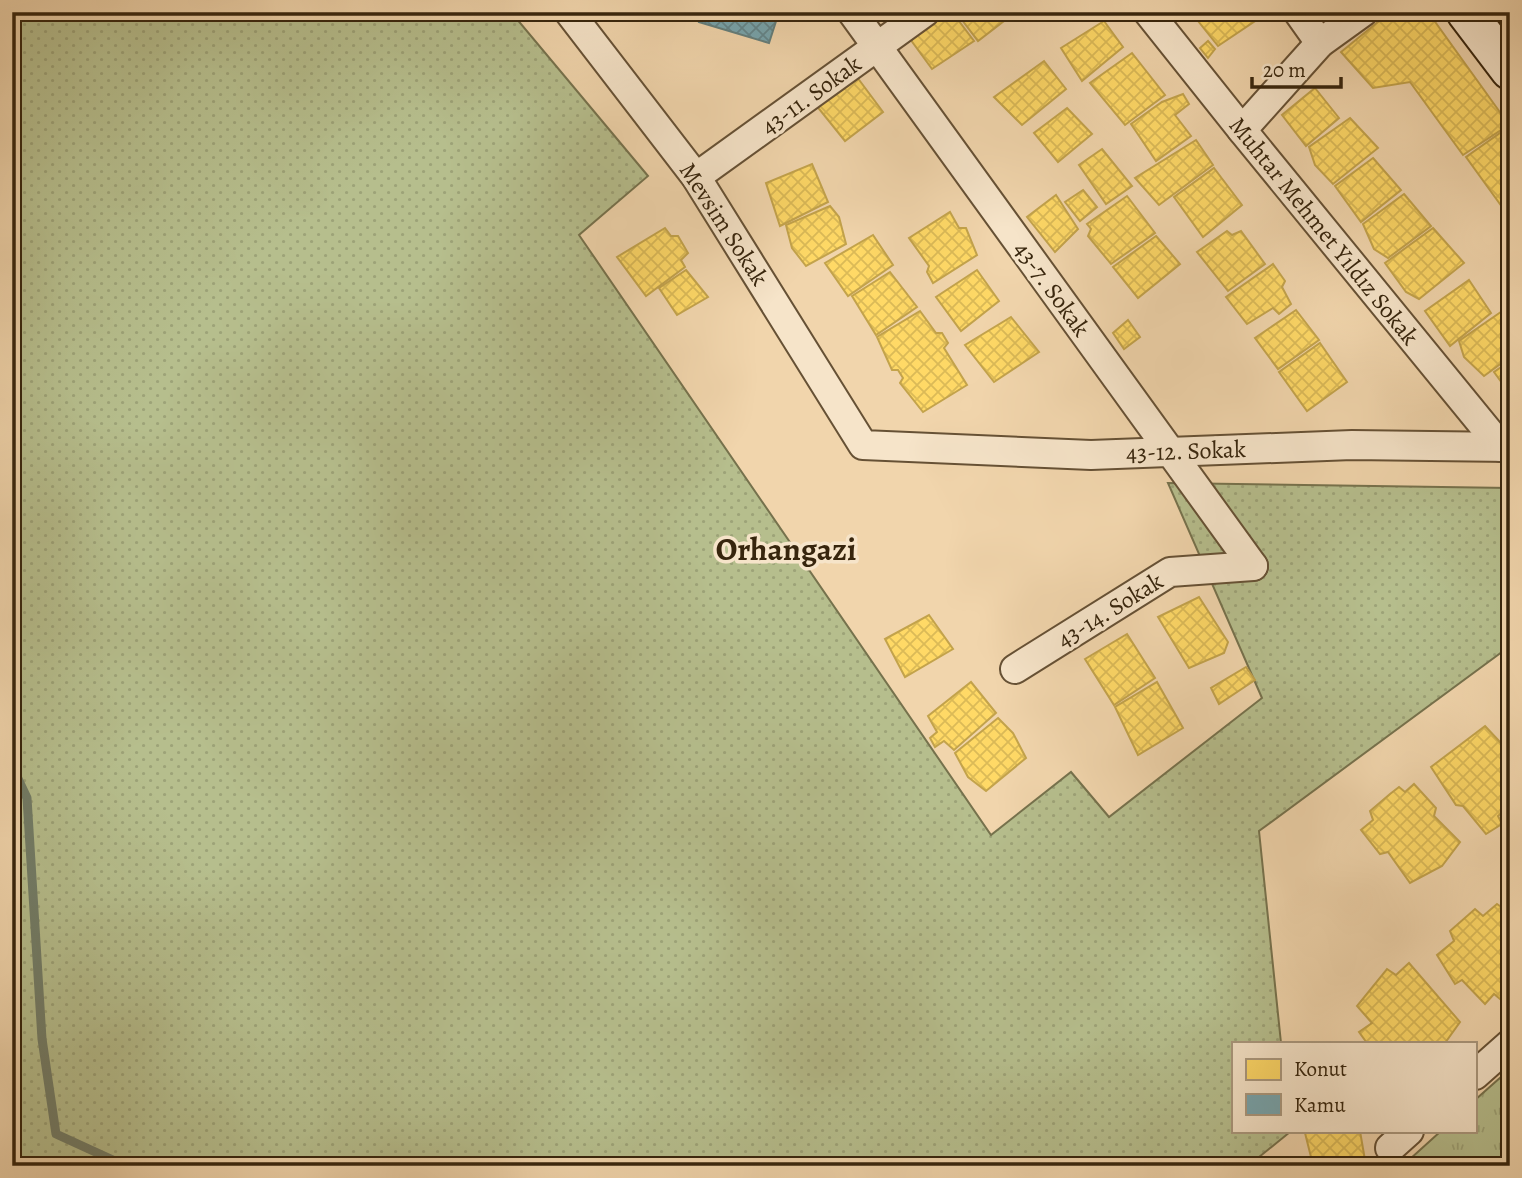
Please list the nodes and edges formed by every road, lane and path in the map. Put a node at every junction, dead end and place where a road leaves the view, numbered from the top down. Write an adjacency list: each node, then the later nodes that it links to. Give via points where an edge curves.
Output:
1 (569, 12): 12 (street, Mevsim Sokak)
2 (852, 12): 9 (street, 43-7. Sokak)
3 (925, 12): 9 (street, 43-11. Sokak)
4 (1148, 12): 11 (street, Muhtar Mehmet Yıldız Sokak)
5 (1298, 12): 8 (street)
6 (1363, 12): 8 (street)
7 (1466, 12): 10 (main road)
8 (1320, 43): 11 (street)
9 (878, 47): 12 (street, 43-11. Sokak); 15 (street, 43-7. Sokak)
10 (1510, 70)
11 (1242, 131): 14 (street, Muhtar Mehmet Yıldız Sokak)
12 (696, 177): 13 (street, Mevsim Sokak)
13 (863, 445): 15 (street, 43-12. Sokak, via 1091,455)
14 (1506, 447): 15 (street, 43-12. Sokak, via 1352,445)
15 (1170, 452): 16 (street, 43-7. Sokak)
16 (1252, 566): 17 (street, 43-14. Sokak, via 1170,572)
17 (1015, 669)
18 (1510, 1044): 19 (street)
19 (1476, 1073)

